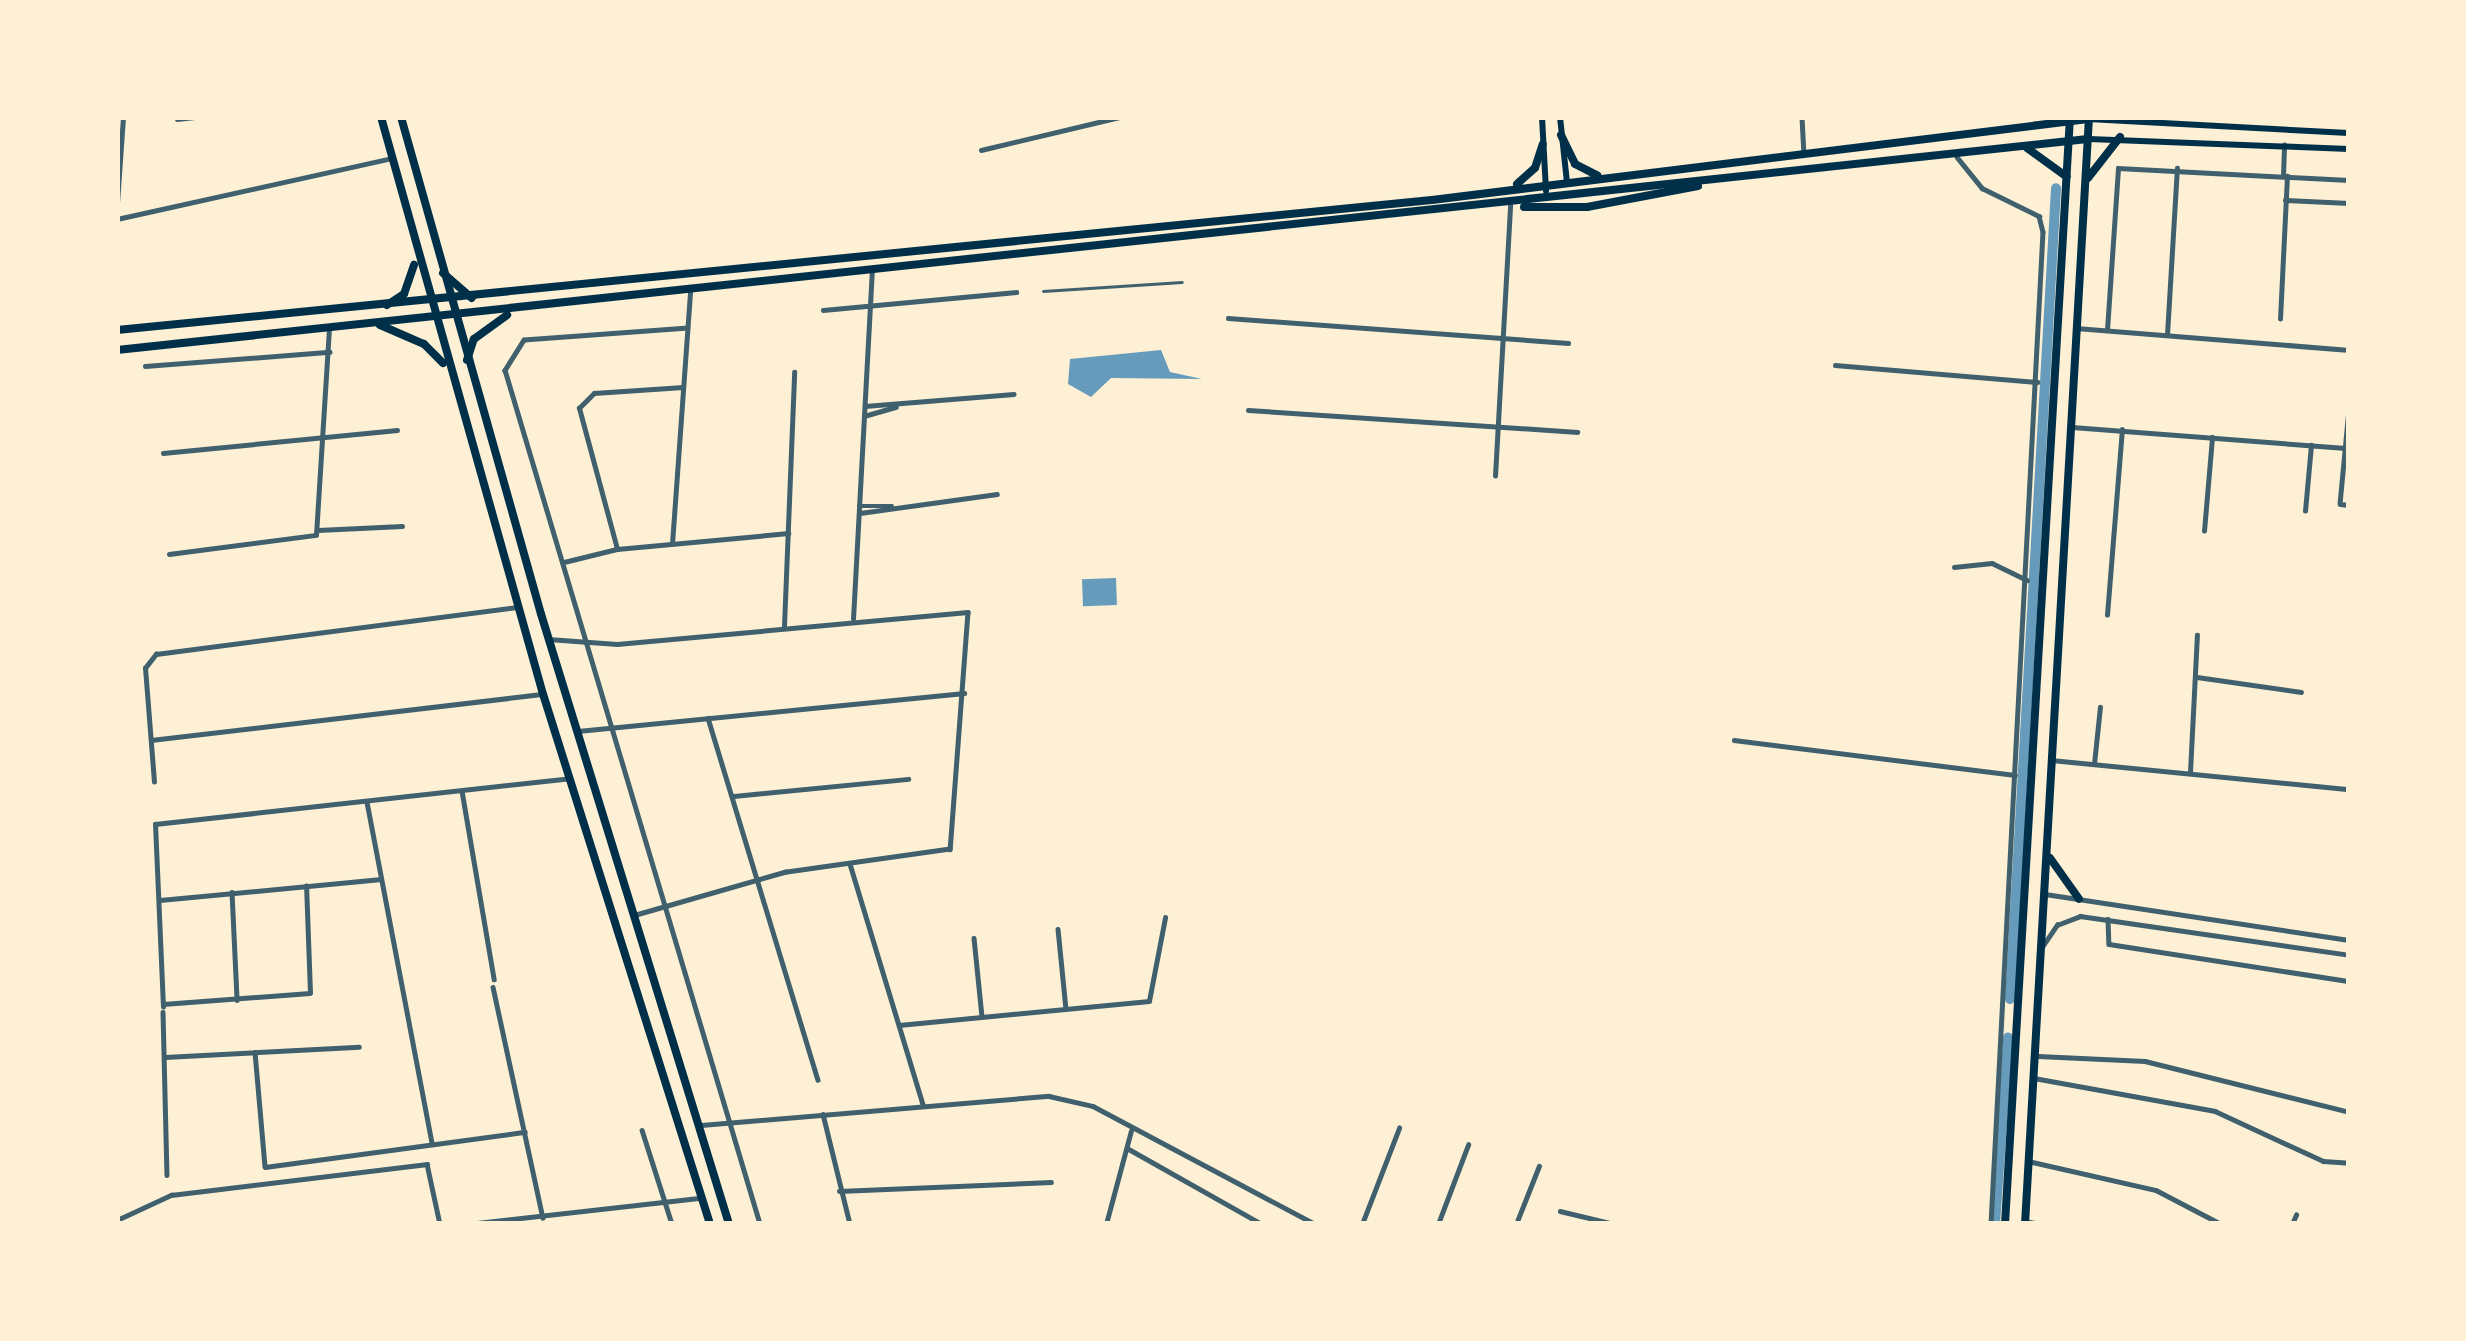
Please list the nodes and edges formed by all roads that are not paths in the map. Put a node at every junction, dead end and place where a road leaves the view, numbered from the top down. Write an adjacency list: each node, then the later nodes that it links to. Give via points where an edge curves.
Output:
1 (123, 117): 41 (street)
2 (197, 117): 12 (street)
3 (381, 117): 27 (main road)
4 (401, 117): 46 (main road)
5 (1119, 117): 23 (street)
6 (1541, 117): 20 (main road)
7 (1561, 117): 16 (main road)
8 (1802, 117): 25 (street)
9 (2050, 117): 14 (main road)
10 (2089, 118): 11 (main road); 13 (main road); 18 (main road)
11 (2124, 118): 15 (main road)
12 (177, 119)
13 (2070, 119): 14 (main road); 19 (main road)
14 (2035, 127): 25 (main road)
15 (2349, 133)
16 (1561, 135): 30 (main road, via 1575,164); 33 (main road)
17 (2120, 137): 18 (main road); 21 (main road); 35 (main road)
18 (2088, 139): 19 (main road); 35 (main road)
19 (2070, 140): 22 (main road); 31 (main road)
20 (1543, 144): 36 (main road); 37 (main road, via 1527,177)
21 (2284, 145): 24 (main road); 29 (street)
22 (2026, 147): 26 (main road); 31 (main road)
23 (981, 149)
24 (2349, 149)
25 (1804, 156): 30 (main road)
26 (1957, 157): 34 (main road); 84 (street, via 1975,183 2043,223)
27 (392, 158): 44 (street); 45 (main road)
28 (2177, 168): 29 (street); 71 (street, via 2131,164 2113,175); 72 (street)
29 (2285, 176): 32 (street); 40 (street)
30 (1604, 177): 33 (main road)
31 (2067, 177): 168 (main road)
32 (2349, 180)
33 (1567, 181): 36 (main road); 38 (main road)
34 (1705, 182): 38 (main road); 43 (main road, via 1681,195 1611,204)
35 (2086, 182): 68 (main road)
36 (1546, 184): 37 (main road); 39 (main road)
37 (1504, 188): 48 (main road)
38 (1568, 198): 39 (main road)
39 (1547, 200): 43 (main road)
40 (2285, 200): 42 (street); 64 (street)
41 (117, 203)
42 (2349, 203)
43 (1510, 205): 47 (main road); 73 (street)
44 (117, 219)
45 (413, 247): 56 (main road); 58 (main road, via 404,294)
46 (437, 259): 54 (main road); 55 (main road)
47 (872, 272): 50 (main road); 57 (street)
48 (715, 275): 50 (main road); 54 (main road)
49 (1182, 282): 51 (lane)
50 (716, 289): 53 (main road)
51 (1043, 291)
52 (1016, 292): 57 (street)
53 (690, 293): 60 (main road); 67 (street)
54 (473, 299): 55 (main road)
55 (449, 301): 56 (main road); 61 (main road)
56 (427, 303): 58 (main road); 63 (main road)
57 (870, 305): 59 (street); 87 (street)
58 (374, 308): 65 (main road)
59 (823, 310)
60 (513, 311): 61 (main road); 79 (main road, via 474,339)
61 (453, 317): 63 (main road); 79 (main road)
62 (1228, 318): 73 (street)
63 (432, 320): 66 (main road); 82 (main road)
64 (2280, 320)
65 (174, 324): 69 (main road); 75 (main road)
66 (378, 325): 70 (main road); 82 (main road, via 424,344)
67 (688, 328): 85 (street); 114 (street, via 524,340 506,362)
68 (2076, 328): 71 (street); 93 (main road)
69 (117, 330)
70 (328, 330): 75 (main road); 78 (street)
71 (2107, 330): 72 (street)
72 (2167, 335): 77 (street)
73 (1504, 338): 74 (street); 92 (street)
74 (1568, 343)
75 (176, 345): 76 (main road)
76 (117, 350)
77 (2349, 350)
78 (328, 352): 81 (street); 97 (street)
79 (468, 365): 122 (main road)
80 (1835, 365): 84 (street)
81 (145, 366)
82 (447, 367): 117 (main road)
83 (794, 372): 110 (street)
84 (2036, 382): 116 (street)
85 (683, 388): 111 (street); 112 (street, via 594,393 579,407)
86 (1014, 394): 88 (street)
87 (865, 406): 88 (street); 91 (street)
88 (896, 407): 91 (street)
89 (2349, 409): 100 (street)
90 (1248, 410): 92 (street)
91 (864, 416): 105 (street)
92 (1498, 426): 96 (street); 102 (street)
93 (2072, 427): 95 (street); 134 (main road)
94 (397, 430): 97 (street)
95 (2122, 430): 98 (street); 118 (street)
96 (1577, 432)
97 (324, 434): 101 (street); 108 (street)
98 (2212, 437): 99 (street); 109 (street)
99 (2312, 445): 100 (street); 106 (street)
100 (2345, 448): 104 (street, via 2340,504)
101 (164, 454)
102 (1495, 476)
103 (997, 494): 105 (street)
104 (2349, 505)
105 (859, 510): 119 (street)
106 (2305, 511)
107 (402, 526): 108 (street)
108 (318, 530): 113 (street, via 306,539)
109 (2204, 531)
110 (788, 533): 111 (street); 120 (street)
111 (672, 544): 112 (street)
112 (616, 549): 114 (street)
113 (170, 554)
114 (564, 562): 123 (street)
115 (1954, 567): 116 (street, via 1992,563)
116 (2026, 580): 137 (street)
117 (519, 607): 127 (main road); 132 (street, via 156,654 145,668)
118 (2107, 615)
119 (853, 619): 120 (street); 126 (street, via 966,609)
120 (784, 626): 123 (street)
121 (2198, 635): 124 (street)
122 (548, 639): 123 (street); 131 (main road)
123 (586, 640): 130 (street)
124 (2197, 677): 125 (street); 136 (street)
125 (2301, 692)
126 (964, 693): 129 (street); 146 (street, via 950,849)
127 (543, 694): 132 (street); 138 (main road)
128 (2100, 707): 135 (street)
129 (708, 718): 130 (street); 143 (street)
130 (614, 724): 131 (street); 154 (street)
131 (578, 730): 155 (main road)
132 (151, 740): 140 (street)
133 (1734, 740): 137 (street)
134 (2051, 760): 135 (street); 145 (main road)
135 (2094, 764): 136 (street)
136 (2190, 774): 141 (street)
137 (2015, 775): 167 (street)
138 (569, 778): 142 (street); 195 (main road)
139 (908, 779): 143 (street)
140 (154, 782)
141 (2349, 789)
142 (462, 791): 144 (street); 185 (street)
143 (731, 796): 148 (street)
144 (368, 802): 147 (street); 153 (street, via 155,824)
145 (2048, 851): 151 (main road); 152 (main road)
146 (850, 864): 148 (street); 170 (street)
147 (381, 879): 149 (street); 186 (street)
148 (757, 879): 154 (street); 176 (street)
149 (306, 886): 150 (street); 164 (street, via 312,990)
150 (232, 892): 153 (street); 164 (street)
151 (2045, 894): 152 (street); 161 (main road)
152 (2079, 899): 160 (street)
153 (158, 900): 165 (street)
154 (668, 905): 155 (street); 180 (street)
155 (633, 916): 181 (main road)
156 (1165, 918): 166 (street, via 1152,999)
157 (2108, 919): 161 (street, via 2064,919); 162 (street); 163 (street, via 2109,944)
158 (1058, 929): 166 (street)
159 (974, 938): 169 (street)
160 (2349, 940)
161 (2040, 952): 173 (main road)
162 (2349, 955)
163 (2349, 981)
164 (237, 1000): 165 (street)
165 (163, 1008): 174 (street)
166 (1066, 1010): 169 (street)
167 (2002, 1016): 168 (street); 217 (street)
168 (2018, 1017): 218 (main road)
169 (982, 1018): 170 (street)
170 (899, 1025): 177 (street)
171 (359, 1047): 172 (street)
172 (255, 1052): 174 (street); 186 (street, via 265,1167)
173 (2034, 1056): 175 (main road); 178 (street, via 2145,1061)
174 (165, 1057): 192 (street)
175 (2033, 1078): 189 (main road); 190 (street, via 2216,1112 2323,1161)
176 (818, 1080)
177 (923, 1106): 179 (street); 183 (street, via 1049,1096 1093,1106)
178 (2349, 1112)
179 (823, 1114): 180 (street); 194 (street)
180 (733, 1122): 181 (street); 208 (street)
181 (695, 1125): 207 (main road)
182 (1399, 1128): 213 (street)
183 (1132, 1129): 188 (street); 201 (street)
184 (642, 1130): 196 (street)
185 (525, 1132): 186 (street); 199 (street)
186 (432, 1144)
187 (1468, 1145): 214 (street)
188 (1127, 1148): 210 (street); 211 (street)
189 (2028, 1161): 202 (main road); 220 (street, via 2156,1190)
190 (2349, 1163)
191 (1539, 1166): 215 (street)
192 (167, 1175)
193 (1051, 1181): 194 (street)
194 (839, 1191): 209 (street)
195 (701, 1198): 196 (street); 206 (main road)
196 (665, 1203): 199 (street); 205 (street)
197 (1559, 1211): 216 (street)
198 (2296, 1215): 221 (street)
199 (543, 1218): 204 (street)
200 (117, 1220): 203 (street, via 171,1195 427,1164)
201 (1293, 1220): 212 (street)
202 (2025, 1222): 219 (street)
203 (440, 1224)
204 (468, 1224)
205 (672, 1224)
206 (710, 1224)
207 (729, 1224)
208 (760, 1224)
209 (850, 1224)
210 (1106, 1224)
211 (1262, 1224)
212 (1315, 1224)
213 (1362, 1224)
214 (1438, 1224)
215 (1516, 1224)
216 (1614, 1224)
217 (1991, 1224)
218 (2006, 1224)
219 (2041, 1224)
220 (2221, 1224)
221 (2292, 1224)

